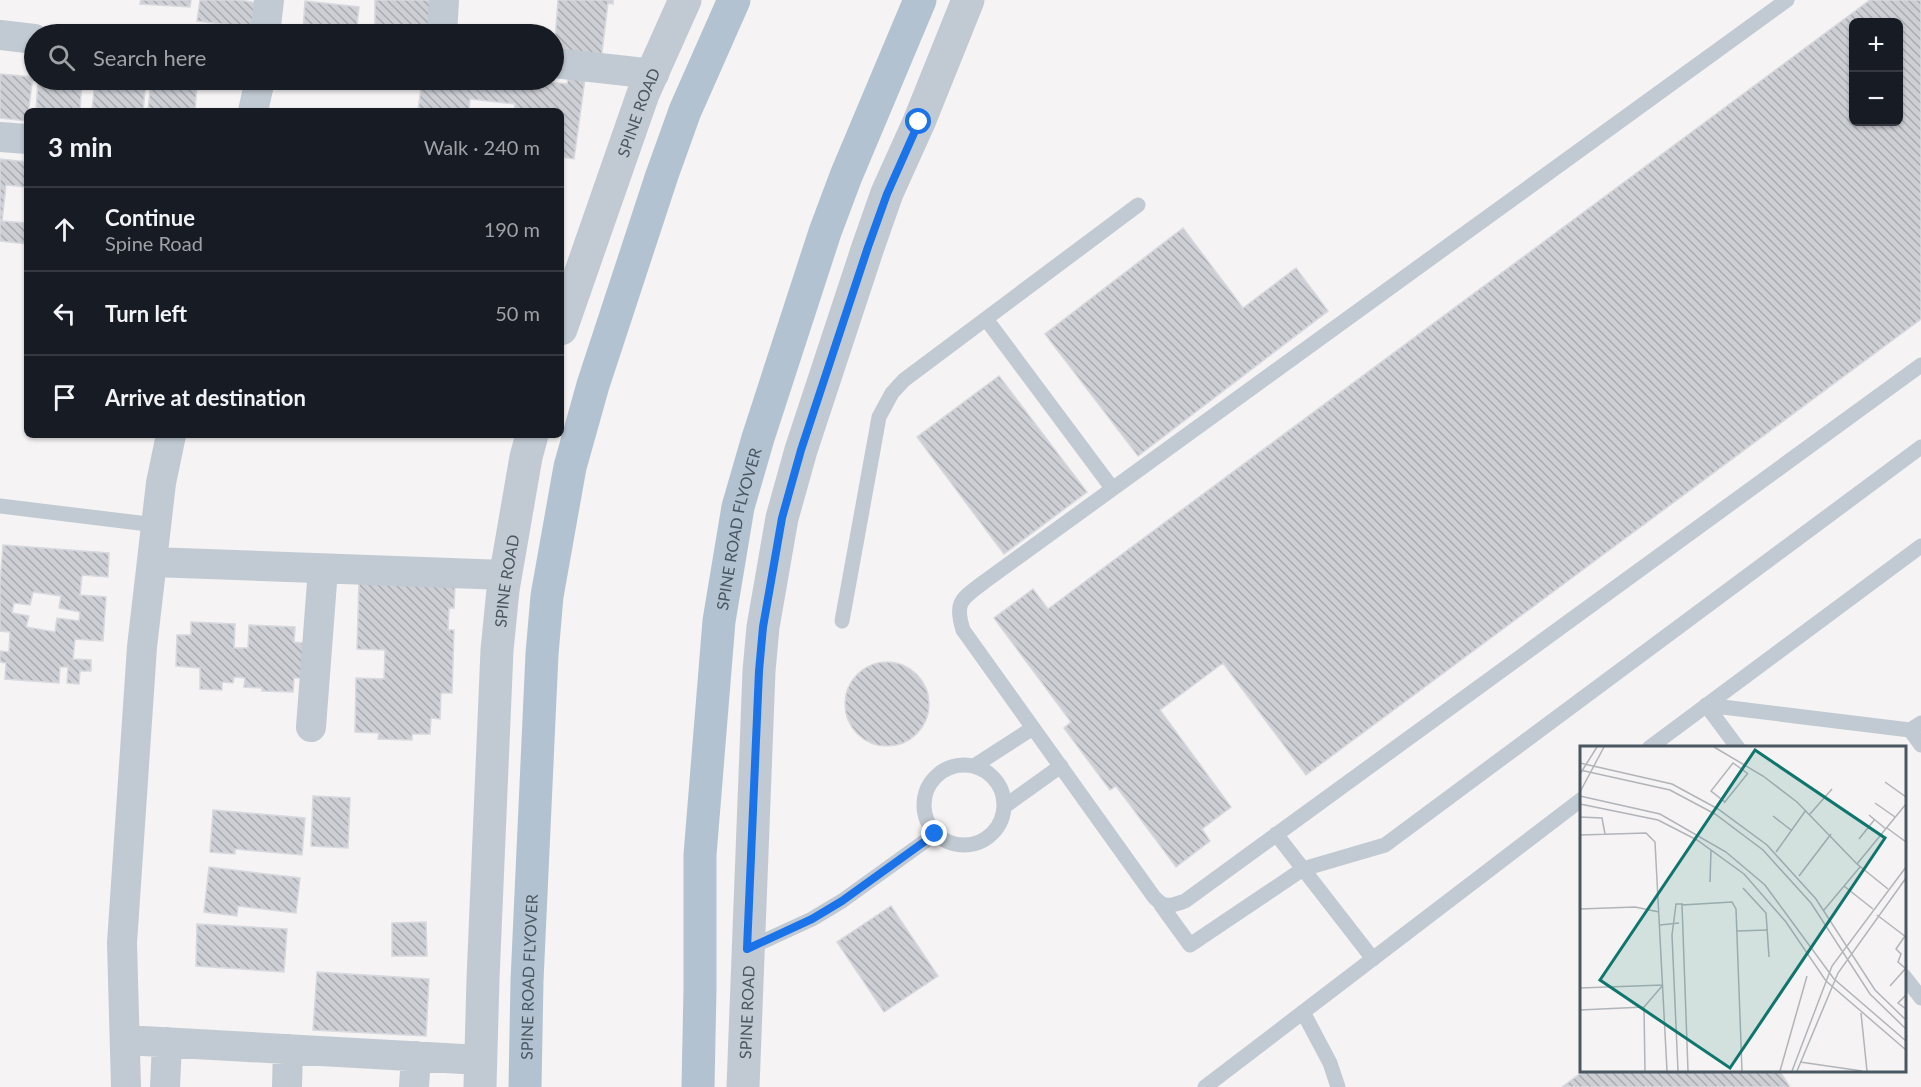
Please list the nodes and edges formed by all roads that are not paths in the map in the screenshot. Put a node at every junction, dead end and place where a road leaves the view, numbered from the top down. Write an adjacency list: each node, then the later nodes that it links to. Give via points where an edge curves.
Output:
1 (268, 0): 8 (street)
2 (444, 0): 9 (street)
3 (684, 0): 13 (street, SPINE ROAD)
4 (734, 0): 62 (main road, SPINE ROAD FLYOVER, via 685,111 662,175 570,467 542,654)
5 (920, 0): 63 (main road, SPINE ROAD FLYOVER, via 825,232 738,507 719,621 701,843)
6 (968, 0): 48 (street, SPINE ROAD, via 887,194 782,518 759,671)
7 (1786, 0): 25 (lane)
8 (267, 24)
9 (443, 24)
10 (0, 35): 11 (street)
11 (24, 38)
12 (564, 64): 13 (street)
13 (654, 74): 20 (street, SPINE ROAD, via 635,116)
14 (258, 90): 15 (street)
15 (254, 108)
16 (0, 137): 17 (street)
17 (24, 139)
18 (1138, 205): 19 (lane)
19 (986, 319): 25 (lane); 32 (lane, via 904,380 879,417)
20 (564, 320)
21 (1921, 365): 45 (lane)
22 (170, 438): 27 (street)
23 (531, 438): 31 (street, SPINE ROAD)
24 (1921, 447): 46 (lane, via 1385,844)
25 (1112, 488): 36 (lane, via 963,598 958,613 963,630)
26 (0, 506): 27 (lane)
27 (156, 525): 29 (street)
28 (1921, 546): 33 (lane)
29 (152, 562): 30 (street); 53 (street, via 141,647 122,943)
30 (323, 569): 31 (street); 35 (street)
31 (505, 575): 57 (street, SPINE ROAD, via 497,650)
32 (843, 621)
33 (1706, 705): 34 (lane); 38 (lane); 39 (lane)
34 (1916, 726): 37 (lane)
35 (311, 727)
36 (1033, 728): 40 (lane); 41 (lane)
37 (1921, 745)
38 (1652, 746)
39 (1737, 746)
40 (974, 766): 43 (lane, via 996,781); 44 (lane, via 948,768 929,785 923,810)
41 (1061, 766): 43 (lane); 47 (lane)
42 (1580, 801): 49 (lane)
43 (1005, 806): 44 (lane, via 995,832 972,846 958,846)
44 (935, 834): 48 (lane, via 842,901)
45 (1276, 834): 46 (lane); 47 (lane, via 1185,901)
46 (1303, 869): 47 (lane, via 1190,945); 49 (lane)
47 (1161, 905)
48 (747, 949): 64 (street, SPINE ROAD)
49 (1373, 959): 52 (lane)
50 (1906, 977): 51 (lane)
51 (1921, 998)
52 (1303, 1012): 65 (lane); 66 (lane)
53 (125, 1040): 54 (street); 58 (street)
54 (167, 1042): 55 (street); 59 (street)
55 (288, 1049): 56 (street); 60 (street)
56 (416, 1056): 57 (street); 61 (street)
57 (480, 1073)
58 (126, 1087)
59 (165, 1087)
60 (287, 1087)
61 (414, 1087)
62 (525, 1087)
63 (698, 1087)
64 (743, 1087)
65 (1205, 1087)
66 (1338, 1087)

